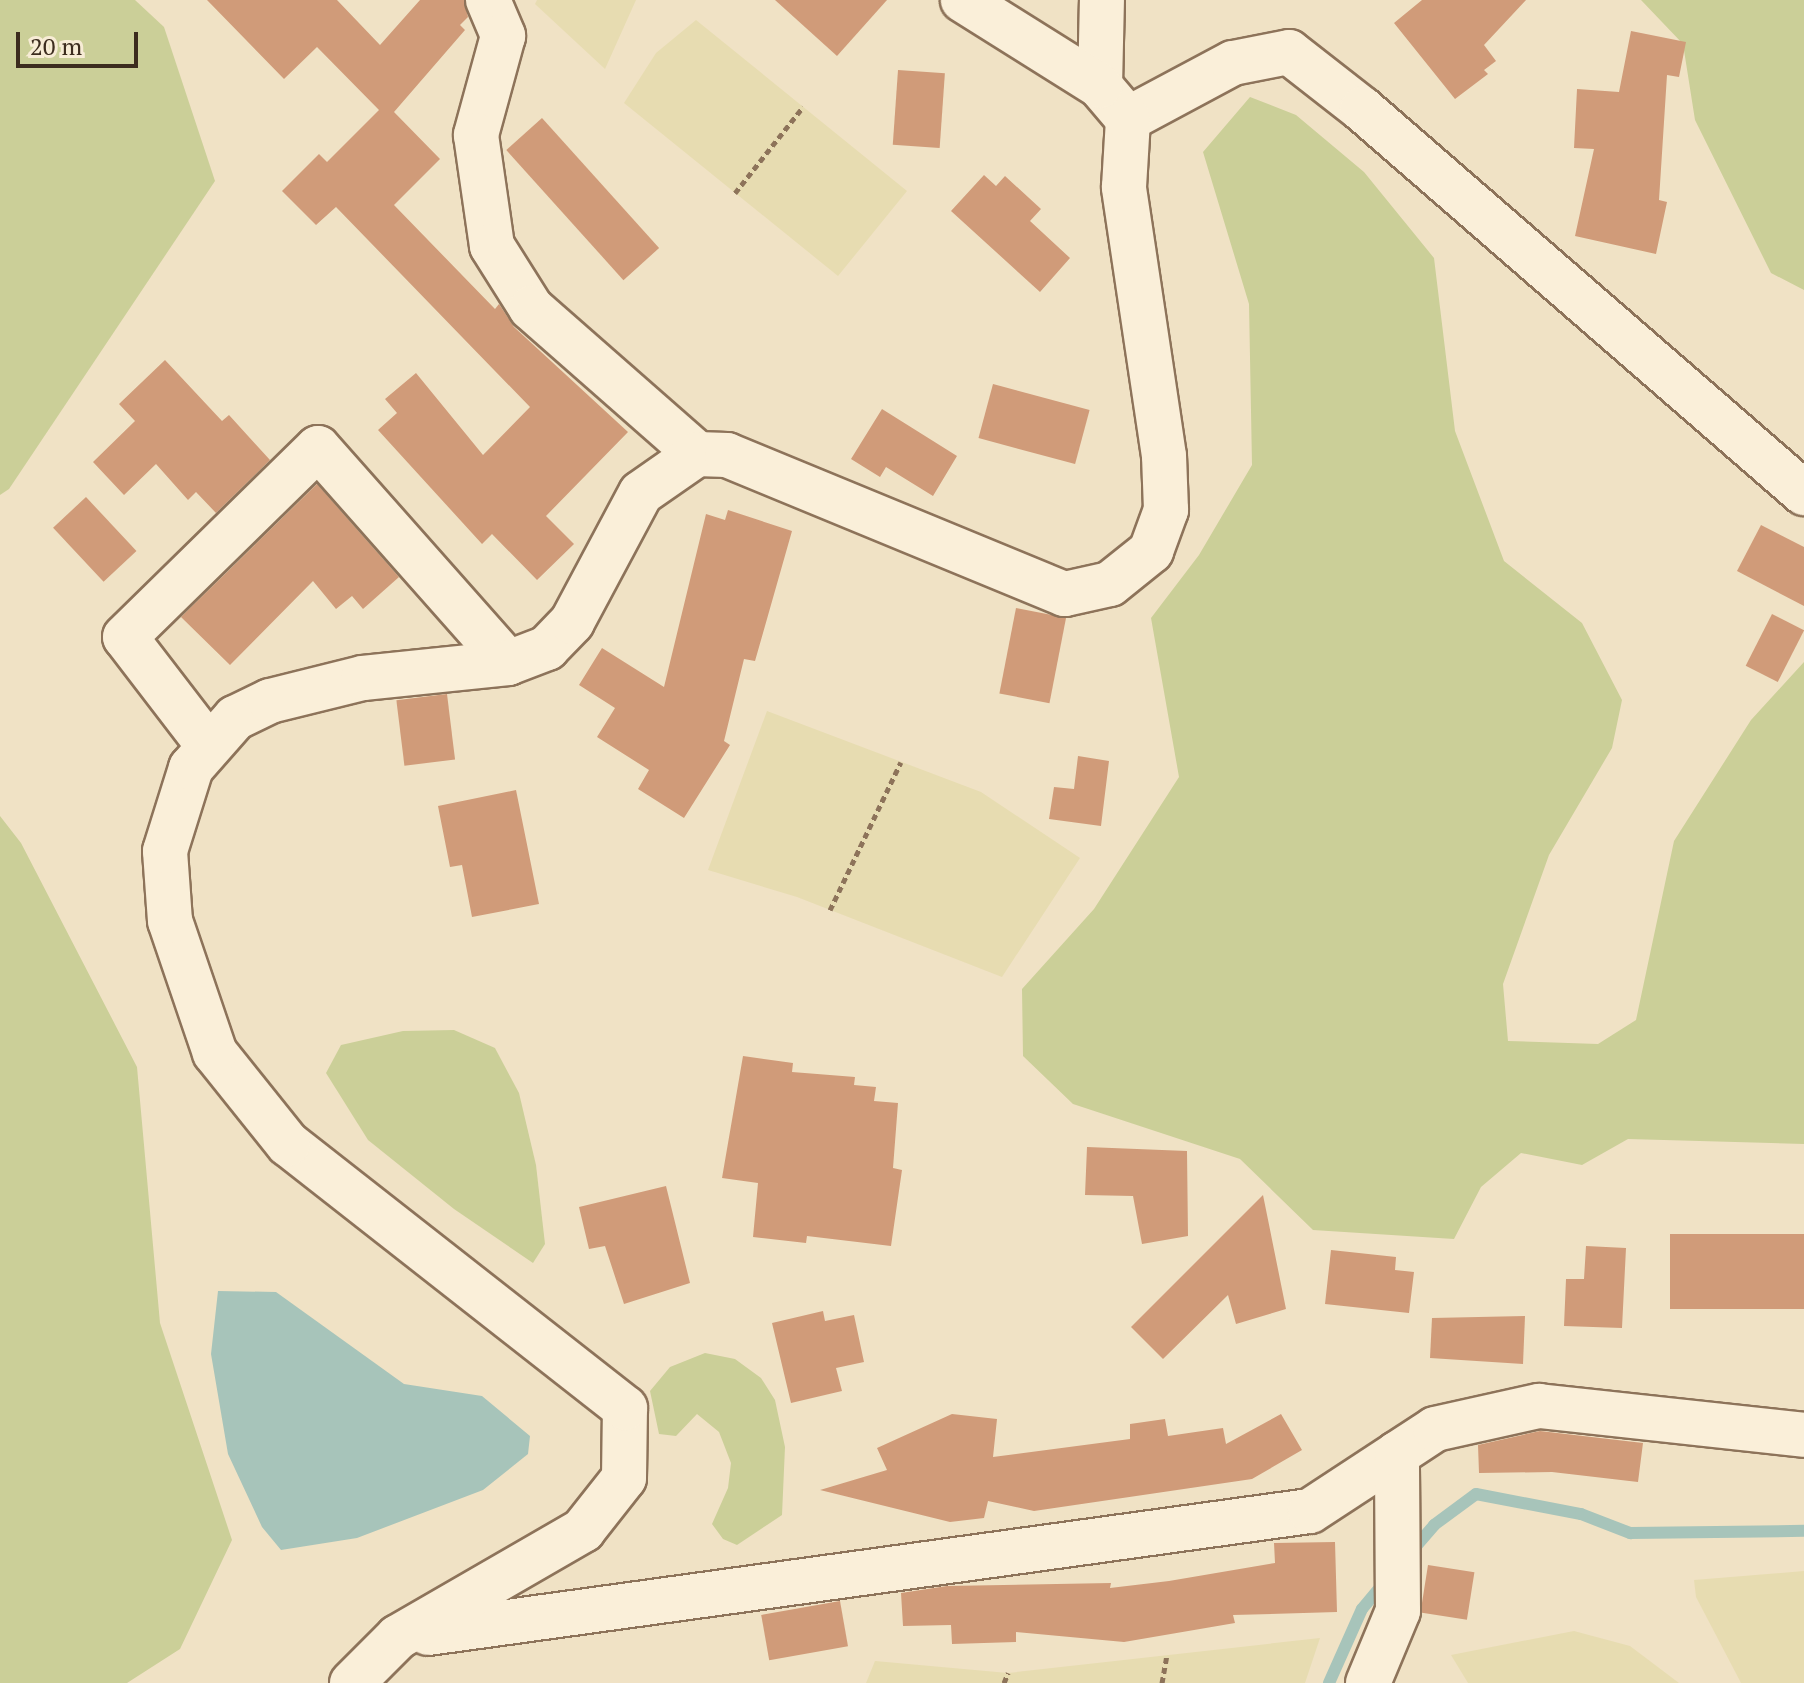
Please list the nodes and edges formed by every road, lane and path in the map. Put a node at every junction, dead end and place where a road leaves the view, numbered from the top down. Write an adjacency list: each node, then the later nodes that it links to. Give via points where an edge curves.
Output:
1 (488, 0): 7 (street, via 503,36 476,135 492,246 531,308)
2 (963, 0): 4 (street)
3 (1102, 0): 4 (street)
4 (1114, 103): 7 (street, via 1164,456 1166,510 1151,551 1110,584 1065,594 727,455); 8 (street, via 1233,63 1289,52 1362,109)
5 (803, 107): 6 (path)
6 (735, 193)
7 (697, 454): 9 (street, via 641,493 572,622 547,648)
8 (1804, 493)
9 (508, 663): 10 (street, via 315,687 235,718); 10 (street, via 318,448 125,637)
10 (208, 745): 15 (street, via 191,768 165,851 170,921 215,1053 288,1144 625,1408 624,1478 583,1530)
11 (901, 762): 12 (path)
12 (830, 910)
13 (1804, 1435): 14 (street, via 1539,1406 1435,1429)
14 (1397, 1454): 15 (street, via 1310,1511); 21 (street, via 1398,1611)
15 (398, 1637): 18 (street)
16 (1167, 1655): 20 (path)
17 (1008, 1673): 19 (path)
18 (352, 1683)
19 (1004, 1683)
20 (1162, 1683)
21 (1368, 1683)

